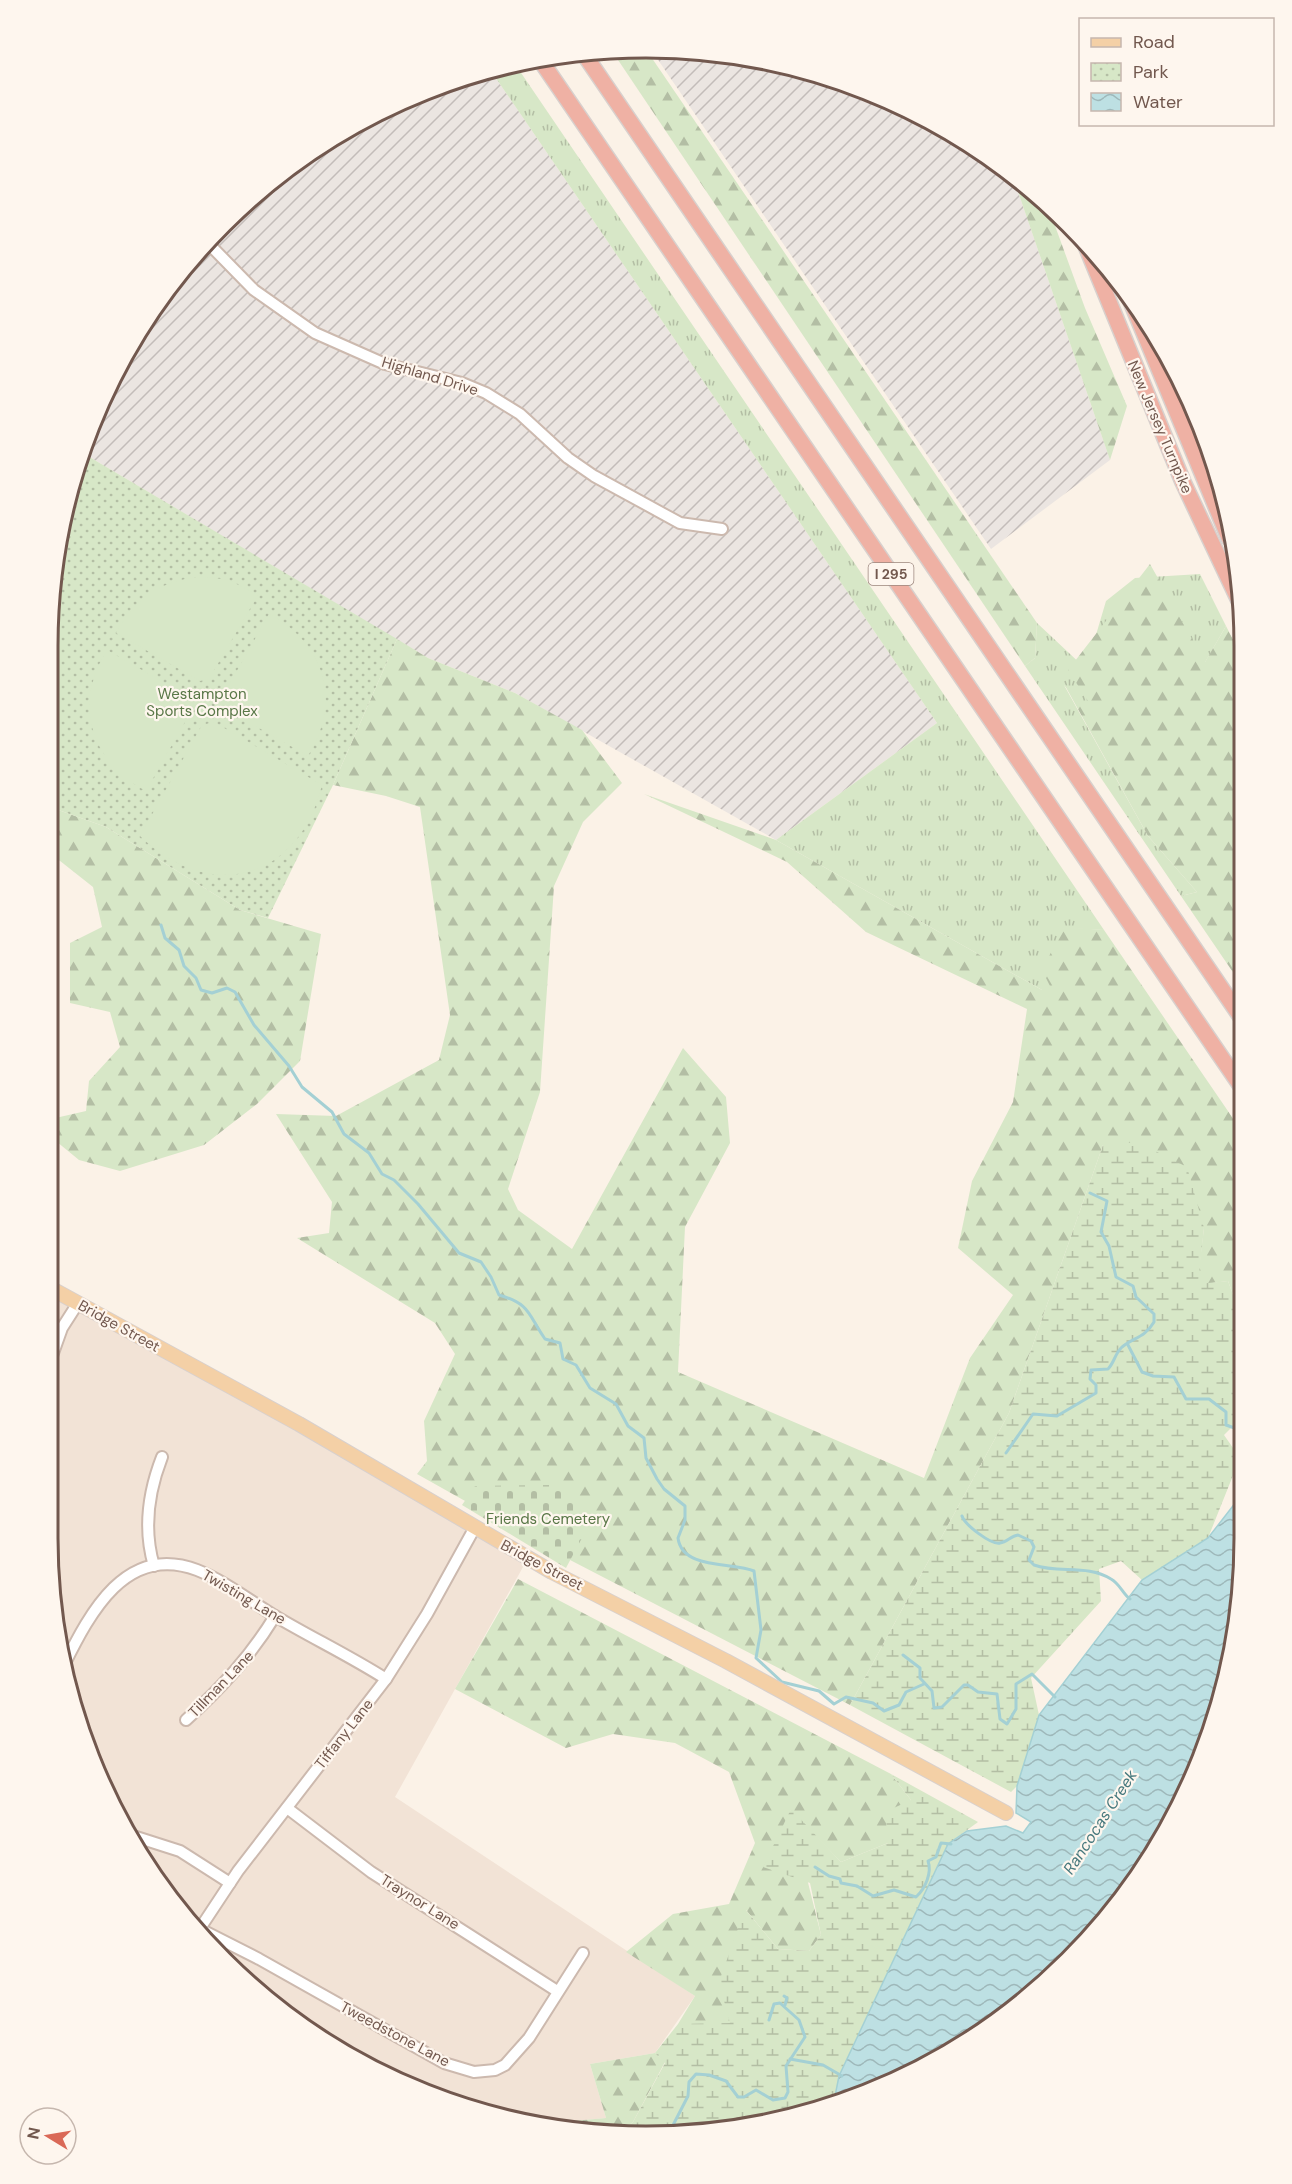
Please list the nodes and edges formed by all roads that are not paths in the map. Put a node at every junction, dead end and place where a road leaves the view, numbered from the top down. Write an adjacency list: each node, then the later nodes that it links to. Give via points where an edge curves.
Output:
1 (589, 62): 9 (highway, I 295)
2 (546, 68): 10 (highway, I 295)
3 (214, 249): 7 (street, Highland Drive, via 254,290 315,333 385,364 486,393 520,414 594,476 680,523)
4 (1095, 267): 8 (highway, New Jersey Turnpike, via 1183,482)
5 (1147, 339): 6 (highway, New Jersey Turnpike)
6 (1216, 507)
7 (722, 530)
8 (1229, 580)
9 (1234, 1007)
10 (1234, 1076)
11 (58, 1292): 12 (main road, Bridge Street)
12 (78, 1303): 13 (street); 15 (main road, Bridge Street, via 299,1424)
13 (58, 1339)
14 (162, 1457): 16 (street, via 148,1517)
15 (474, 1528): 19 (street, Tiffany Lane); 22 (main road, Bridge Street)
16 (154, 1566): 17 (street, Twisting Lane, via 170,1564 200,1572); 18 (street, Twisting Lane, via 126,1578 106,1593)
17 (275, 1616): 19 (street, Twisting Lane); 20 (street, Tillman Lane, via 237,1672)
18 (70, 1654)
19 (386, 1679): 21 (street, Tiffany Lane)
20 (186, 1720)
21 (287, 1808): 24 (street, Tiffany Lane); 28 (street, Traynor Lane, via 371,1872)
22 (1006, 1812)
23 (140, 1837): 24 (street, via 180,1851)
24 (230, 1883): 25 (street, Tiffany Lane)
25 (203, 1924)
26 (217, 1939): 28 (street, Tweedstone Lane, via 464,2071 484,2072 505,2065 529,2038)
27 (583, 1953): 28 (street, Tweedstone Lane)
28 (557, 1990)

